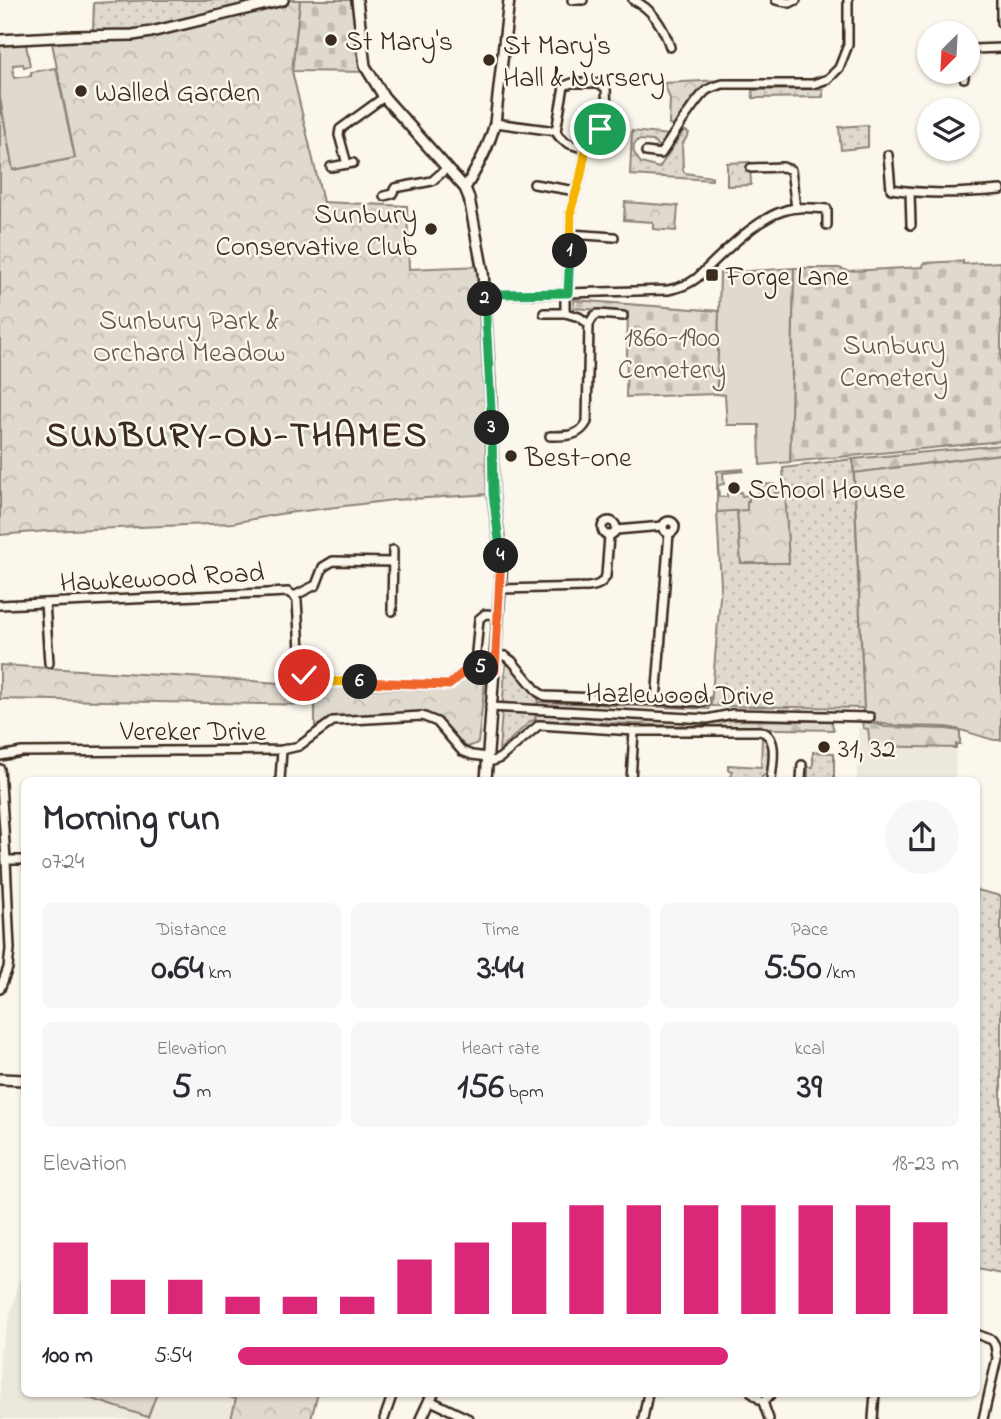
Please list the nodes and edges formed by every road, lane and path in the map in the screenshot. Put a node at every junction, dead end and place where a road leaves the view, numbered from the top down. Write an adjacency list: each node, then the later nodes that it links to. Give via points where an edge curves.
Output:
1 (283, 0): 12 (street, via 151,33)
2 (357, 0): 16 (street, via 365,66)
3 (509, 0): 17 (street)
4 (572, 0): 5 (street)
5 (583, 0)
6 (633, 0): 13 (street, via 653,16)
7 (776, 0): 8 (street)
8 (796, 0)
9 (848, 0): 20 (street, via 848,46 839,68 828,79 813,84 716,86 701,96 661,154)
10 (1001, 0): 11 (street)
11 (1001, 23)
12 (0, 40)
13 (670, 47)
14 (1001, 48): 15 (street)
15 (980, 49)
16 (384, 97): 22 (street, via 340,129 350,163); 23 (street)
17 (495, 123): 18 (street); 26 (street, via 482,160)
18 (556, 131): 19 (street, via 567,143); 19 (street, via 564,86 604,86 607,112)
19 (586, 149): 28 (street)
20 (646, 152)
21 (888, 155): 29 (street, via 891,189)
22 (331, 167)
23 (447, 168): 26 (street); 30 (street, via 432,181 395,188)
24 (751, 169): 31 (street, via 792,170)
25 (534, 184): 28 (street)
26 (465, 188): 37 (street, via 479,244)
27 (1001, 190): 29 (street)
28 (576, 191): 34 (street)
29 (910, 192): 33 (street)
30 (384, 196)
31 (796, 208): 32 (street, via 827,209); 36 (street, via 755,226 697,278 678,288)
32 (827, 225)
33 (911, 225)
34 (570, 234): 35 (street); 36 (street)
35 (614, 237)
36 (566, 293): 37 (street); 39 (street)
37 (485, 296): 47 (street)
38 (544, 313): 39 (street)
39 (565, 313): 41 (street)
40 (623, 316): 41 (street, via 598,314)
41 (589, 324): 42 (street, via 587,422 571,436)
42 (550, 436)
43 (616, 530): 44 (street); 44 (street, via 615,523 606,521 602,530); 59 (street, via 663,526 667,521 676,524 675,531 669,533)
44 (609, 536): 47 (street, via 606,576 599,584)
45 (393, 550): 46 (street)
46 (393, 562): 48 (street, via 333,561 325,564 316,584); 49 (street)
47 (500, 589): 54 (street)
48 (294, 596): 51 (street, Hawkewood Road, via 281,591); 58 (street, Hawkewood Road, via 301,666 310,678 449,685 472,666)
49 (393, 601): 50 (street); 53 (street)
50 (382, 602)
51 (45, 603): 52 (street, Hawkewood Road); 57 (street, Hawkewood Road)
52 (0, 605)
53 (392, 611)
54 (499, 614): 55 (street, via 479,619); 56 (street)
55 (476, 652)
56 (496, 654): 58 (street); 59 (street, via 508,657 545,696)
57 (49, 663)
58 (495, 671): 61 (street)
59 (656, 701): 60 (street)
60 (704, 702)
61 (490, 707): 62 (street, Hazlewood Drive, via 705,719 732,714); 66 (street)
62 (870, 717)
63 (634, 731): 66 (street, via 539,725 500,758); 71 (street); 72 (street, via 769,734 773,740)
64 (282, 750): 65 (street, Vereker Drive, via 22,752); 66 (street, Vereker Drive, via 299,746 332,721 422,716 438,722 461,751); 69 (street)
65 (0, 756)
66 (488, 758): 70 (street)
67 (802, 765): 73 (street)
68 (0, 769): 74 (street)
69 (279, 777)
70 (486, 777)
71 (631, 777)
72 (771, 777)
73 (801, 777)
74 (6, 860): 75 (street); 77 (street)
75 (21, 860)
76 (0, 947): 77 (street)
77 (10, 949): 78 (street)
78 (0, 989)
79 (0, 1079): 80 (street)
80 (21, 1080)
81 (980, 1336): 96 (street, via 992,1340 997,1351)
82 (392, 1397): 90 (street)
83 (430, 1397): 91 (street)
84 (434, 1397): 92 (street)
85 (647, 1397): 93 (street)
86 (757, 1397): 89 (street)
87 (768, 1397): 89 (street)
88 (876, 1397): 95 (street)
89 (763, 1402): 94 (street)
90 (384, 1419)
91 (421, 1419)
92 (469, 1419)
93 (643, 1419)
94 (769, 1419)
95 (873, 1419)
96 (982, 1419)

